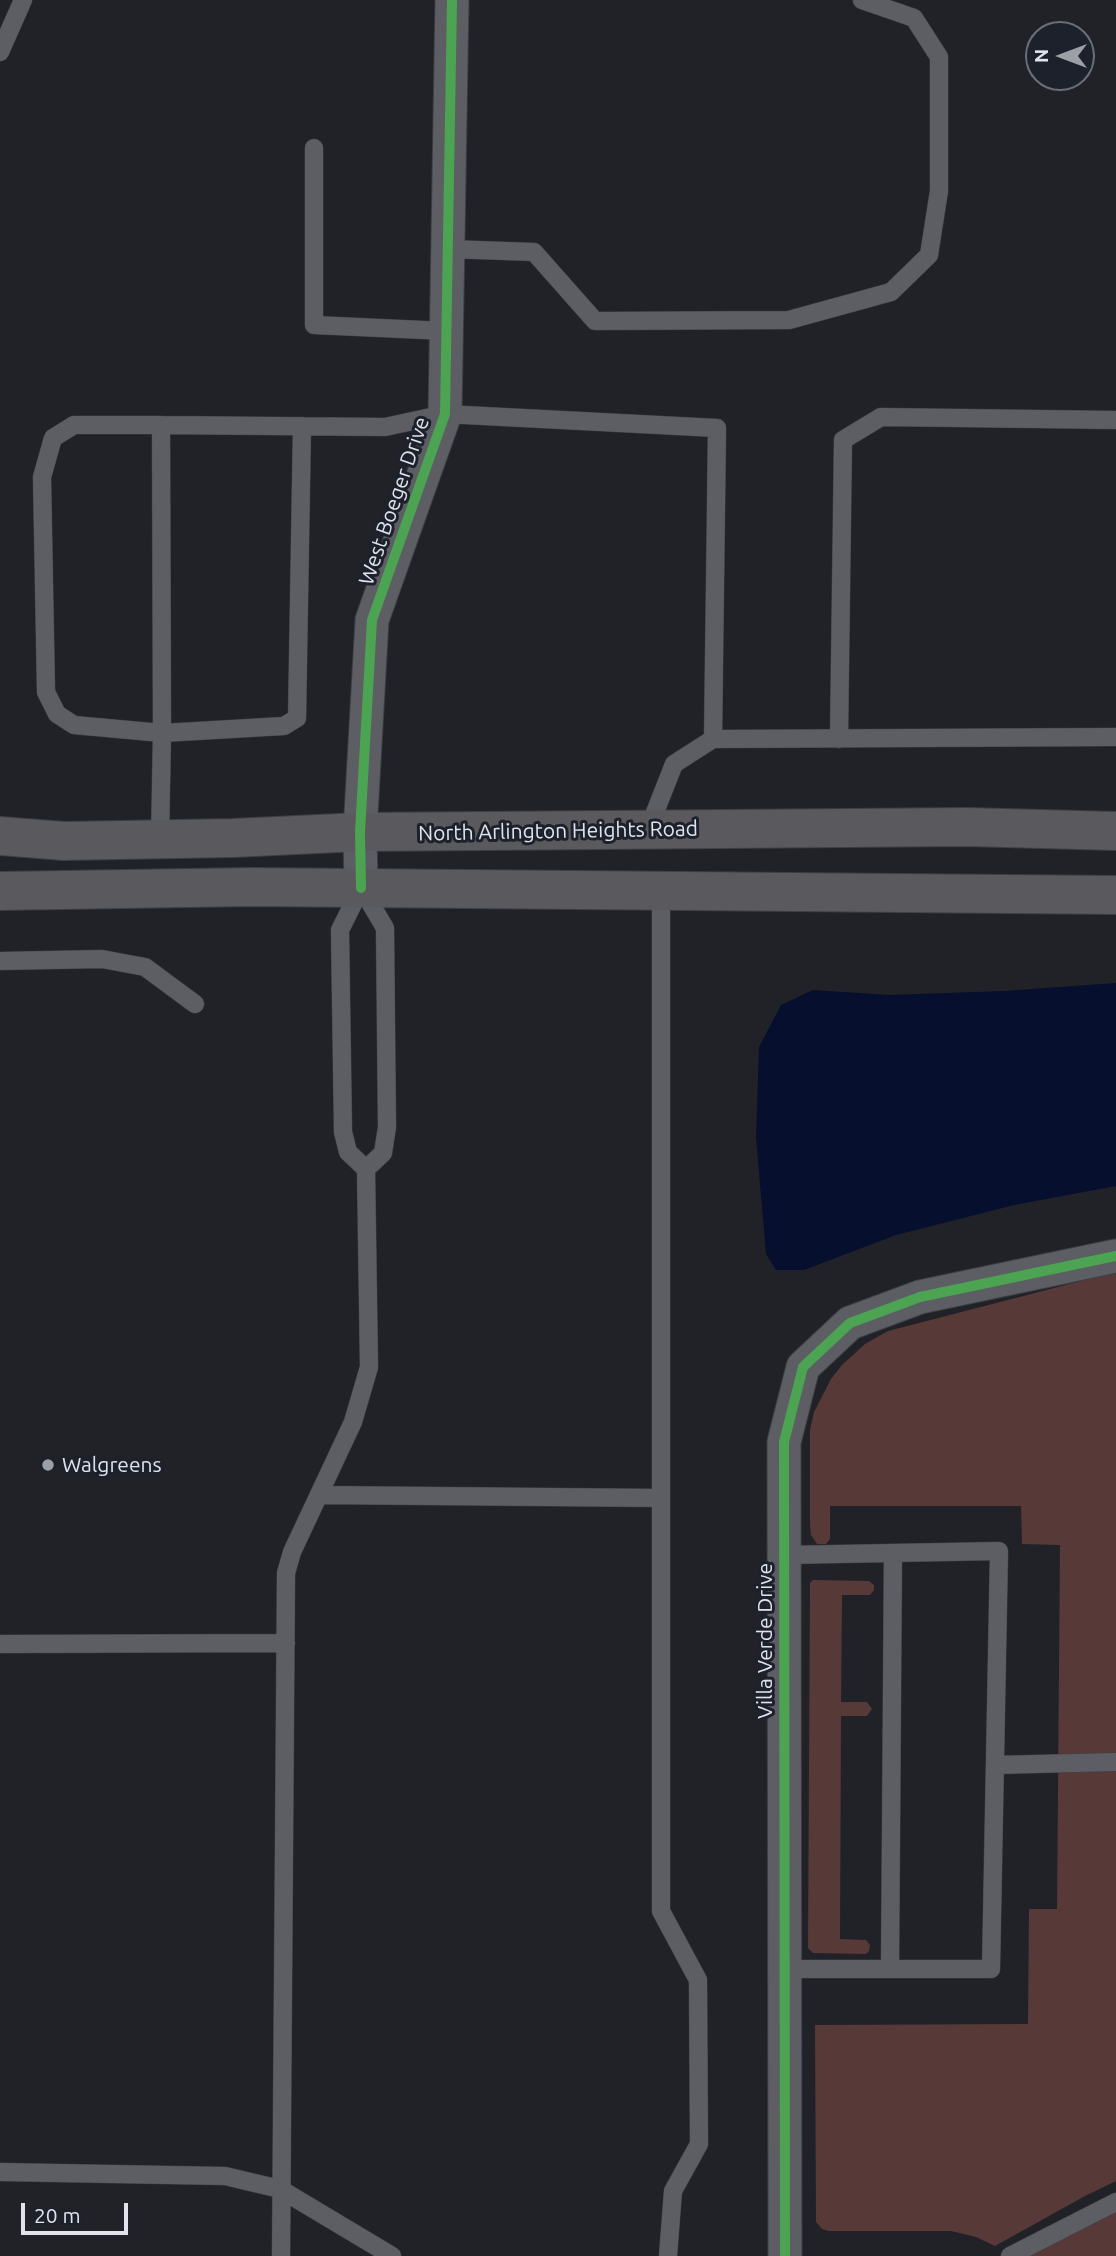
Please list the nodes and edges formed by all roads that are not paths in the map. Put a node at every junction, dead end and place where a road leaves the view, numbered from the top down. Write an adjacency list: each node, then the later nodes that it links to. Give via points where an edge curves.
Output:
1 (23, 0): 4 (lane)
2 (452, 0): 6 (street, West Boeger Drive)
3 (862, 0): 6 (lane, via 914,18 939,57 939,191 929,255 891,292 789,320 595,321 534,252)
4 (0, 52)
5 (314, 148): 7 (lane, via 314,325)
6 (448, 249): 7 (street, West Boeger Drive)
7 (446, 331): 8 (street, West Boeger Drive)
8 (445, 414): 11 (lane, via 385,426); 14 (lane, via 717,428); 18 (street, West Boeger Drive, via 372,620)
9 (1116, 420): 15 (lane, via 881,417 843,440)
10 (161, 425): 11 (lane); 12 (lane); 12 (lane, via 74,425 53,439 42,477 46,692 57,714 74,725)
11 (302, 426): 12 (lane, via 297,718 284,726)
12 (162, 733): 20 (lane)
13 (1116, 737): 15 (lane)
14 (713, 739): 15 (lane); 16 (lane, via 674,764)
15 (839, 739)
16 (648, 830): 17 (main road, North Arlington Heights Road, via 967,827); 18 (main road, North Arlington Heights Road)
17 (1116, 831)
18 (360, 832): 20 (main road, North Arlington Heights Road); 21 (street, West Boeger Drive)
19 (0, 836): 20 (main road, North Arlington Heights Road, via 64,841)
20 (160, 839)
21 (361, 888): 22 (main road); 23 (main road); 27 (lane, via 340,930 342,1106 348,1152); 27 (lane, via 385,928 387,1127 383,1153)
22 (0, 891)
23 (662, 892): 24 (main road); 30 (lane)
24 (1116, 895)
25 (0, 961): 26 (lane, via 102,960 145,967)
26 (195, 1004)
27 (366, 1168): 29 (lane, via 369,1367 353,1422)
28 (1116, 1256): 32 (street, Villa Verde Drive, via 920,1297 850,1323 803,1367 784,1442)
29 (319, 1495): 30 (lane); 33 (lane, via 286,1573)
30 (660, 1498): 44 (lane, via 661,1911 698,1980 699,2144 673,2191)
31 (893, 1553): 32 (lane); 36 (lane, via 999,1551); 38 (lane)
32 (784, 1555): 37 (street, Villa Verde Drive)
33 (286, 1643): 34 (lane); 40 (lane)
34 (0, 1644)
35 (1116, 1762): 36 (lane)
36 (995, 1765): 38 (lane, via 991,1969)
37 (784, 1969): 38 (lane); 45 (street, Villa Verde Drive)
38 (890, 1969)
39 (0, 2172): 40 (lane, via 225,2176)
40 (280, 2189): 42 (lane); 43 (lane)
41 (1116, 2202): 46 (lane)
42 (281, 2256)
43 (392, 2256)
44 (668, 2256)
45 (785, 2256)
46 (1010, 2256)

